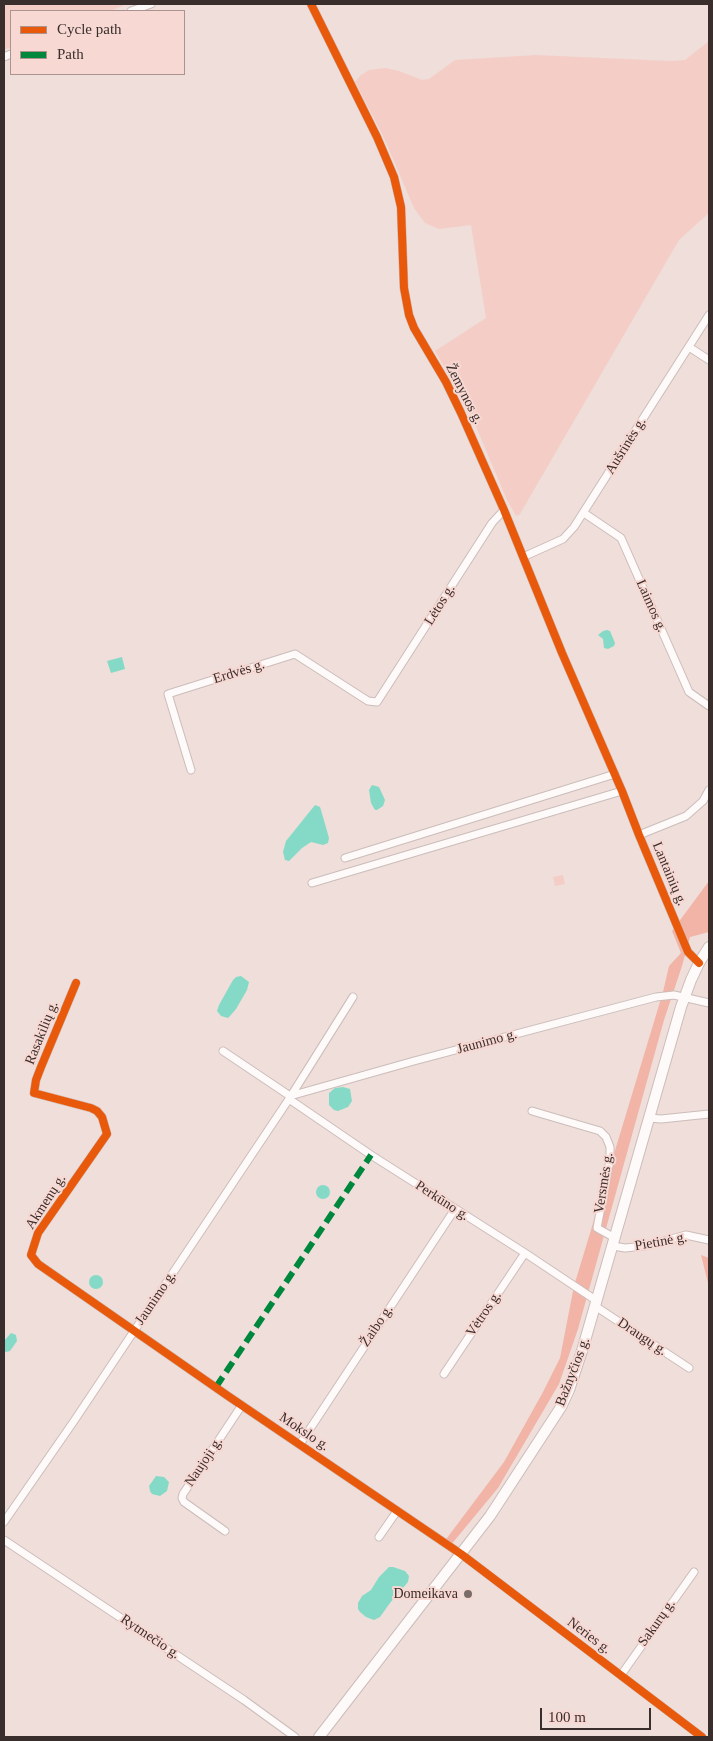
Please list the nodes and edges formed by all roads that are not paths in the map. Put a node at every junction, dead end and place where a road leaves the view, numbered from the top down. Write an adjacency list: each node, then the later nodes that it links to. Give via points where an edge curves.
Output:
1 (151, 4): 3 (street)
2 (311, 4): 7 (street, Žemynos g., via 394,177 401,207 404,288 409,315 446,382)
3 (134, 10)
4 (709, 315): 5 (street, Aušrinės g.)
5 (689, 347): 6 (street); 8 (street, Aušrinės g.)
6 (709, 360)
7 (504, 510): 9 (street, Žemynos g.); 10 (street, Lėtos g., via 492,523)
8 (584, 513): 9 (street, Aušrinės g., via 563,539); 11 (street, Laimos g., via 621,538 689,692)
9 (523, 557): 13 (street, Žemynos g.)
10 (377, 702): 12 (street, Erdvės g., via 368,700 295,654 168,694)
11 (709, 706)
12 (191, 770)
13 (615, 774): 15 (street, Žemynos g.); 17 (street)
14 (709, 790): 16 (street, via 703,801 686,816)
15 (622, 791): 16 (street, Lantainių g.); 18 (street)
16 (639, 835): 20 (street, Lantainių g., via 688,952)
17 (345, 858)
18 (312, 883)
19 (709, 948): 20 (main road, Bažnyčios g.)
20 (699, 963): 23 (main road, Bažnyčios g.)
21 (76, 983): 26 (street, Rasakilių g., via 36,1080)
22 (353, 997): 27 (street, Jaunimo g.)
23 (685, 997): 24 (street, Jaunimo g.); 27 (street, Jaunimo g., via 656,997 414,1061); 30 (main road, Bažnyčios g.)
24 (709, 1003)
25 (222, 1051): 27 (street, Perkūno g.)
26 (34, 1093): 36 (street, Akmenų g., via 96,1111 102,1117 107,1134 38,1233 31,1255 47,1272)
27 (289, 1098): 31 (street, Perkūno g.); 36 (street, Jaunimo g.)
28 (532, 1111): 33 (street, Versmės g., via 600,1131 606,1137 610,1160 596,1228)
29 (709, 1114): 30 (street)
30 (648, 1118): 33 (main road, Bažnyčios g.)
31 (455, 1209): 34 (street, Perkūno g.); 40 (street, Žaibo g.)
32 (709, 1240): 33 (street, Pietinė g., via 686,1235 625,1248)
33 (614, 1242): 35 (main road, Bažnyčios g.)
34 (525, 1253): 35 (street, Perkūno g.); 38 (street, Vėtros g.)
35 (596, 1304): 37 (street, Draugų g.); 46 (main road, Bažnyčios g., via 576,1371 561,1407 500,1502)
36 (134, 1331): 39 (street, Mokslo g.); 42 (street, Jaunimo g.)
37 (689, 1368)
38 (444, 1374)
39 (242, 1405): 40 (street, Mokslo g.); 43 (street, Naujoji g., via 182,1498)
40 (300, 1444): 41 (street, Mokslo g.)
41 (398, 1511): 44 (street); 46 (street, Mokslo g.)
42 (4, 1522)
43 (225, 1531)
44 (379, 1537)
45 (4, 1540): 49 (street, Rytmečio g.)
46 (461, 1554): 48 (street, Neries g.); 50 (main road, Bažnyčios g.)
47 (694, 1572): 48 (street, Sakurų g.)
48 (621, 1675): 51 (street, Neries g.)
49 (295, 1737)
50 (319, 1737)
51 (702, 1737)

